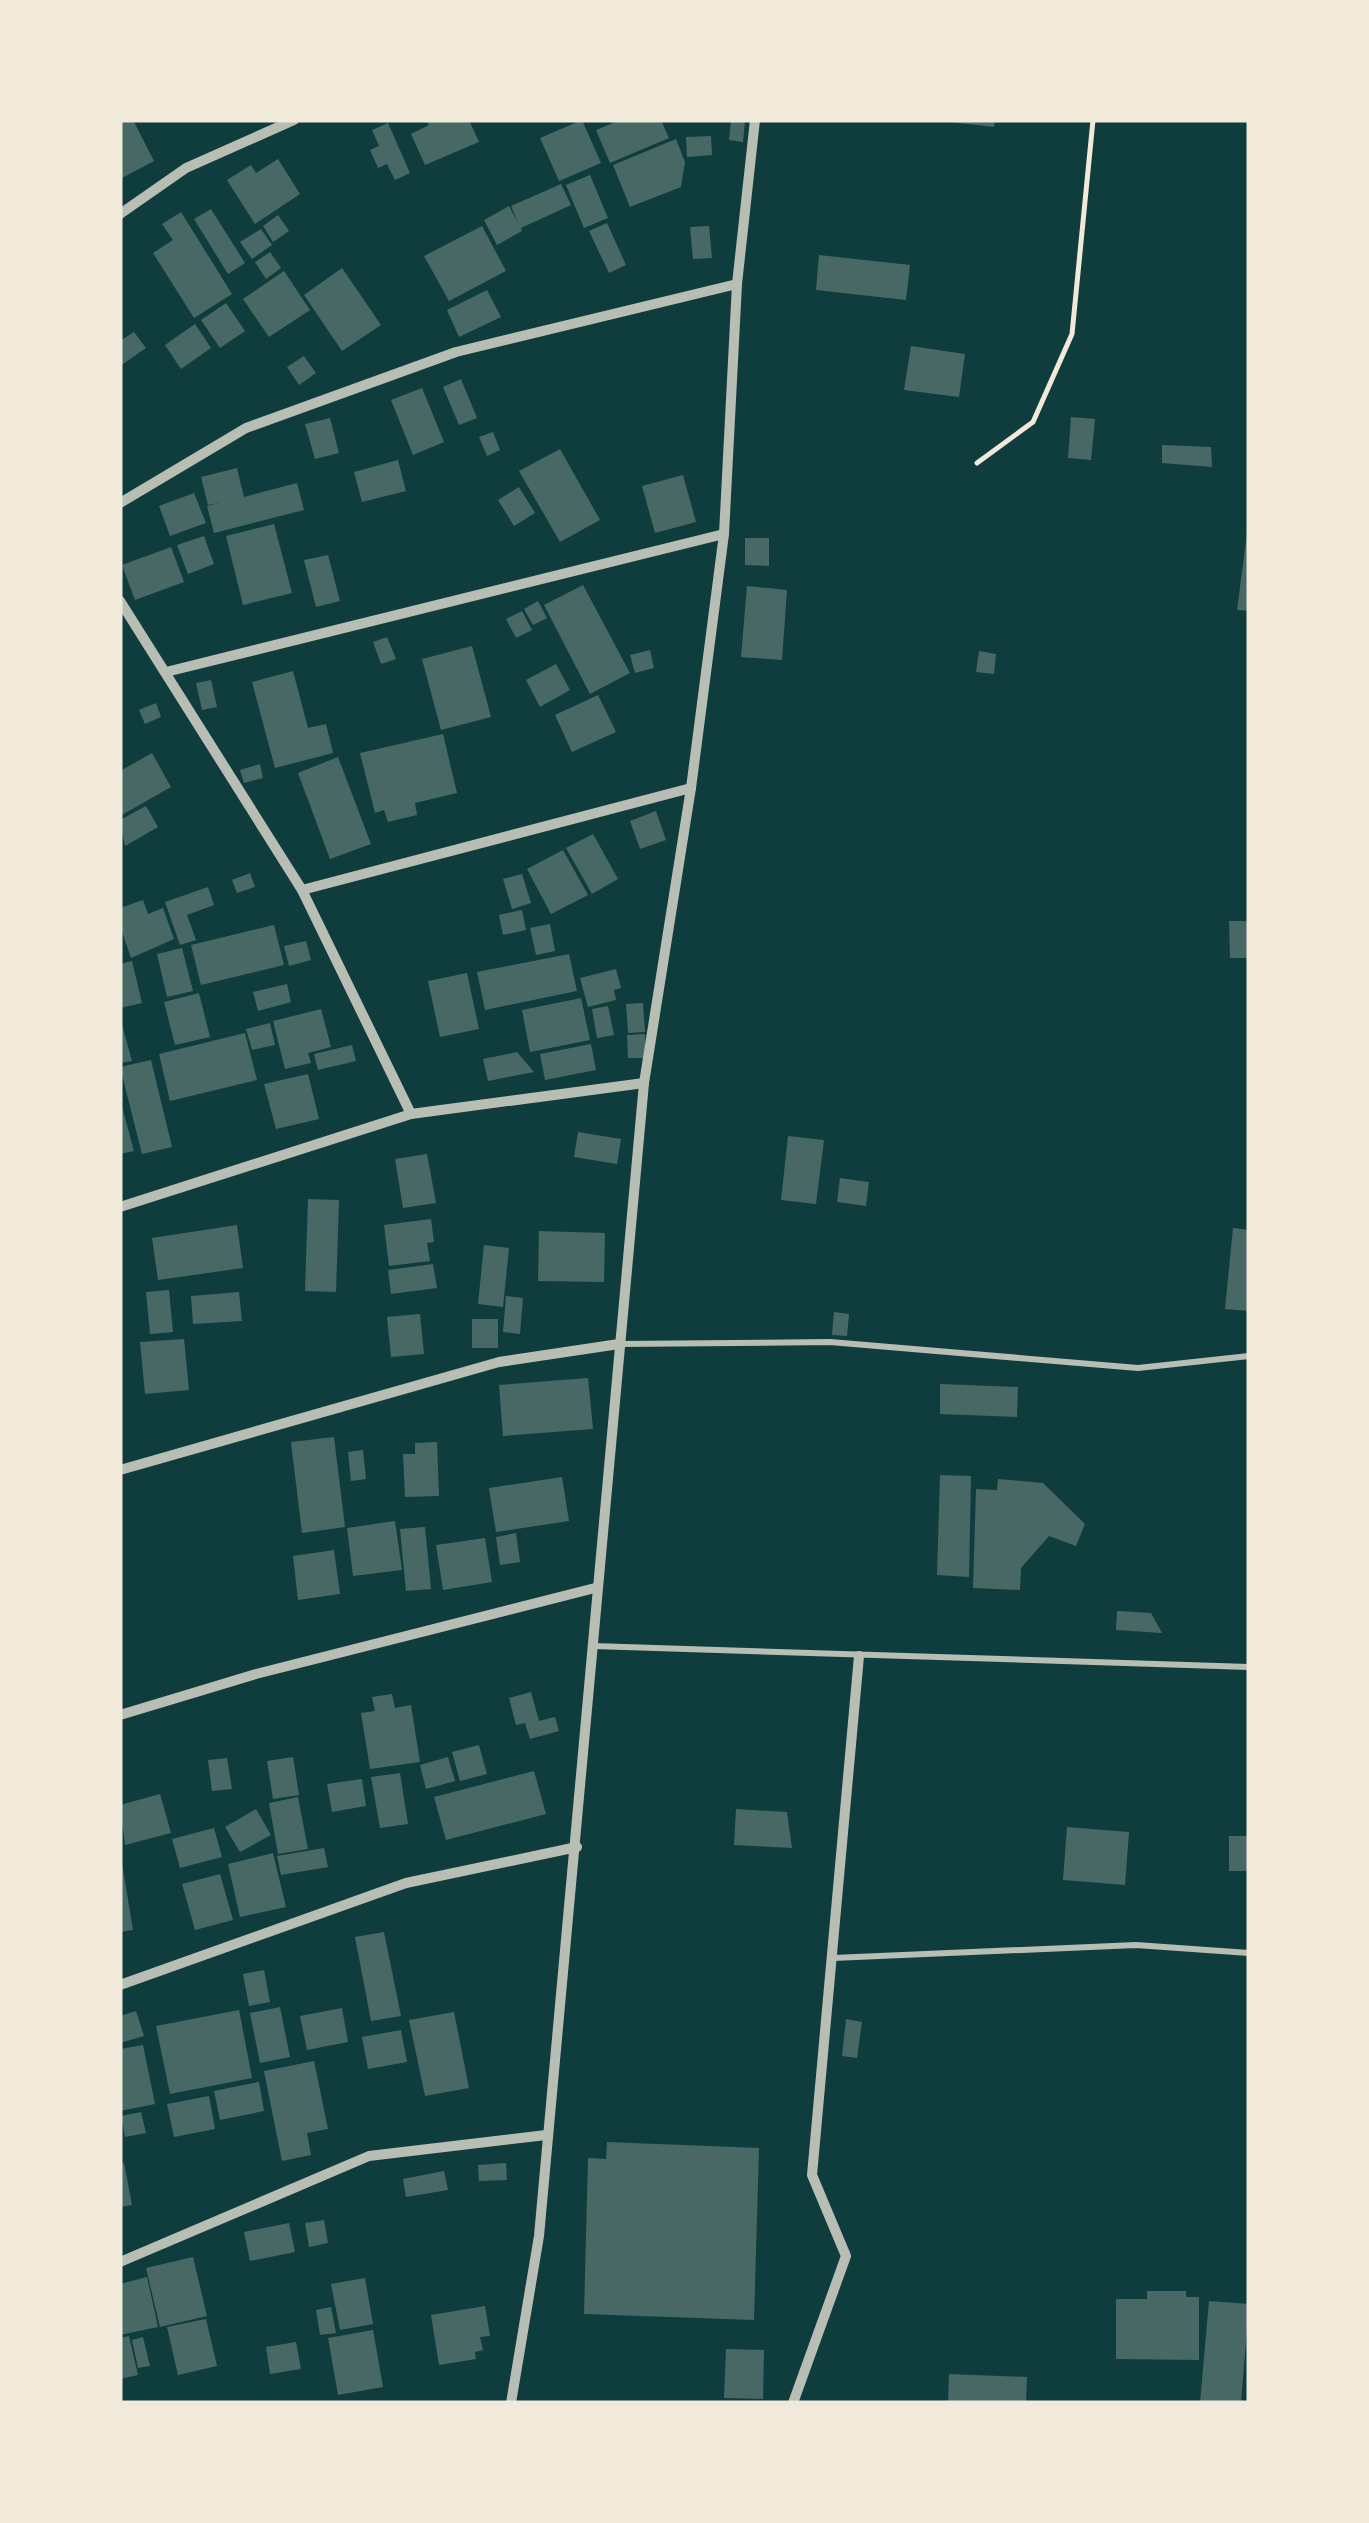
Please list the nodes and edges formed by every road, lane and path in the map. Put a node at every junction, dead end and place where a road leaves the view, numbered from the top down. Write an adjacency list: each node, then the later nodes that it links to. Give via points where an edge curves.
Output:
1 (294, 120): 4 (street, via 186,168)
2 (755, 120): 5 (street)
3 (1093, 120): 6 (path, via 1072,334 1033,422)
4 (120, 214)
5 (737, 284): 7 (street, via 456,352 246,428); 8 (street)
6 (977, 463)
7 (120, 503)
8 (724, 534): 10 (street); 11 (street)
9 (120, 602): 10 (street)
10 (166, 672): 12 (street)
11 (691, 788): 12 (street); 13 (street)
12 (302, 890): 14 (street)
13 (644, 1082): 14 (street); 16 (street)
14 (411, 1114): 15 (street)
15 (120, 1207)
16 (619, 1344): 17 (lane, via 830,1342 1138,1368); 18 (street, via 499,1362); 19 (street)
17 (1249, 1356)
18 (120, 1470)
19 (595, 1588): 20 (street); 23 (street)
20 (592, 1646): 21 (lane); 24 (street)
21 (859, 1656): 22 (lane); 26 (street)
22 (1249, 1668)
23 (120, 1715)
24 (578, 1848): 27 (street, via 406,1883); 28 (street)
25 (1249, 1954): 26 (lane, via 1136,1944)
26 (831, 1958): 31 (street, via 812,2174 846,2256)
27 (120, 1985)
28 (546, 2135): 29 (street, via 368,2156); 30 (street, via 539,2236)
29 (120, 2262)
30 (511, 2403)
31 (793, 2403)

